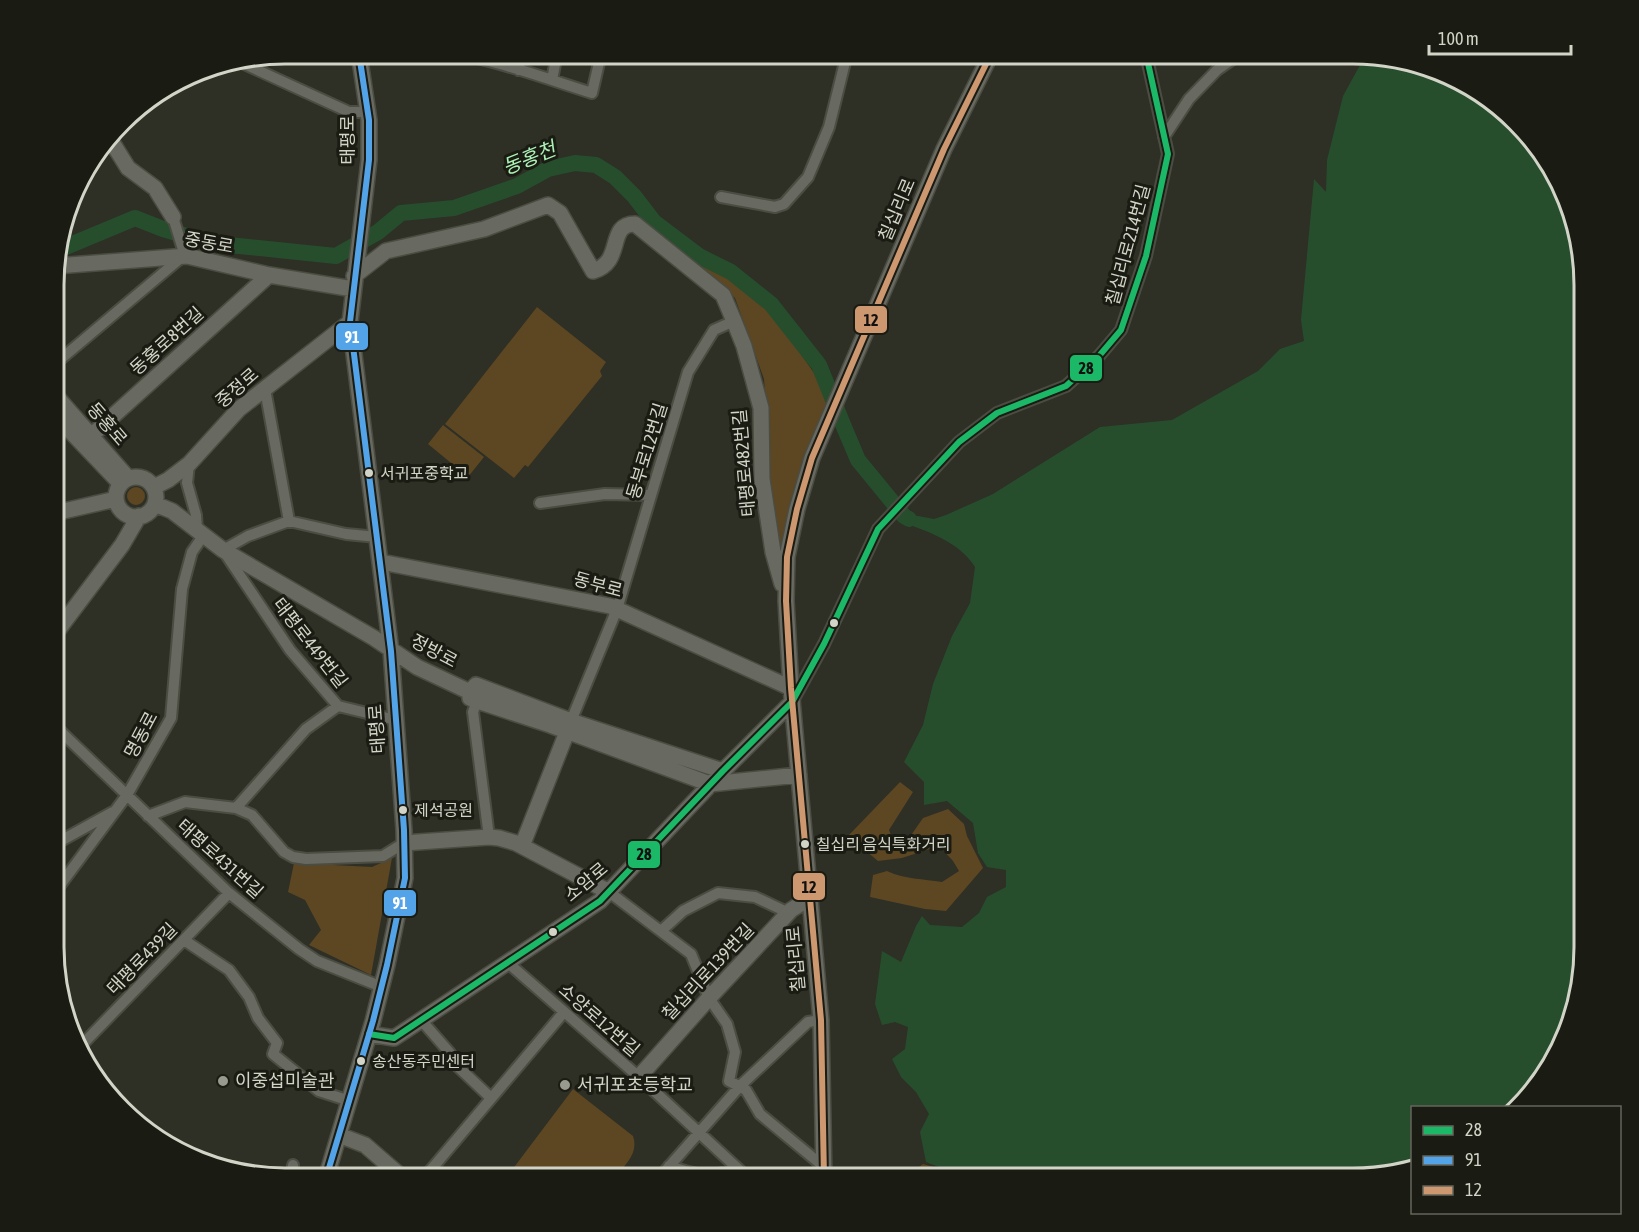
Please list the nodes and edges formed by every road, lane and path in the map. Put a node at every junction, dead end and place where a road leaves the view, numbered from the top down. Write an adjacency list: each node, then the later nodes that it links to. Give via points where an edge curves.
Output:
1 (361, 64): 13 (street, 태평로)
2 (502, 64): 11 (street, 태평로)
3 (520, 64): 11 (street)
4 (555, 64): 12 (street)
5 (599, 64): 12 (street, 태평로, via 592,93)
6 (845, 64): 16 (street, via 829,127 808,177 784,204 775,207)
7 (986, 64): 43 (street, 칠십리로, via 944,149 812,458 788,557)
8 (1148, 64): 14 (street, 칠십리로214번길)
9 (1226, 64): 14 (street, via 1189,99)
10 (251, 67): 13 (street, via 349,112)
11 (518, 70): 12 (street, 태평로)
12 (552, 80)
13 (368, 112): 21 (street, 태평로, via 369,160)
14 (1164, 137): 47 (street, 칠십리로214번길, via 1168,154 1146,256 1121,330 1066,386 997,413 959,442 878,529 824,644)
15 (114, 146): 17 (street, via 128,168 154,188)
16 (721, 197)
17 (173, 217): 18 (street)
18 (184, 256): 19 (street, 중동로); 20 (street, 중동로); 24 (street)
19 (65, 265)
20 (269, 275): 21 (street, 중동로); 28 (street, 동홍로8번길)
21 (354, 278): 22 (street, 태평로482번길, via 386,251 484,229 548,205 560,213 593,271 612,258 619,230 635,224 723,294); 23 (street, 태평로)
22 (734, 321): 32 (street, 동부로12번길, via 714,330 688,372); 43 (street, 태평로482번길, via 761,408 762,479 773,552)
23 (350, 322): 25 (street, 중정로); 40 (street, 태평로)
24 (64, 356)
25 (265, 390): 29 (street, 중정로, via 239,409); 38 (street)
26 (64, 419): 28 (street, 동홍로)
27 (64, 420): 30 (street, 동홍로)
28 (92, 435): 30 (street, 동홍로)
29 (189, 464): 31 (street, 중정로); 39 (street, via 187,483)
30 (124, 481): 31 (street, via 144,478); 33 (street)
31 (154, 488): 35 (street)
32 (651, 495): 34 (street, via 605,494); 44 (street, 동부로12번길)
33 (116, 500): 36 (street); 37 (street, via 123,512)
34 (540, 503)
35 (155, 504): 37 (street); 39 (street, 정방로)
36 (64, 511)
37 (139, 516): 45 (street)
38 (289, 521): 40 (street); 41 (street)
39 (200, 533): 41 (street, 정방로); 56 (street, 명동로, via 182,589 171,718)
40 (377, 537): 42 (street, 태평로)
41 (223, 550): 46 (street, 정방로); 49 (street, 태평로449번길, via 290,650)
42 (381, 562): 44 (street, 동부로); 46 (street, 태평로)
43 (786, 601): 47 (street, 칠십리로)
44 (617, 609): 47 (street, 동부로); 51 (street)
45 (64, 622)
46 (391, 651): 48 (street, 정방로); 50 (street, 태평로)
47 (792, 695): 53 (street, 소암로); 54 (street, 칠십리로)
48 (473, 696): 51 (street, 정방로); 60 (street)
49 (338, 706): 50 (street, 태평로449번길); 57 (street, via 306,729)
50 (396, 720): 62 (street, 태평로)
51 (569, 726): 53 (street, 정방로); 55 (street, 정방로); 63 (street)
52 (64, 735): 56 (street, 태평로431번길)
53 (723, 771): 55 (street, 소암로)
54 (799, 775): 55 (street); 67 (street, 칠십리로)
55 (711, 784): 65 (street, 소암로)
56 (127, 795): 58 (street, 명동로); 59 (street, 태평로431번길)
57 (236, 808): 59 (street, via 185,802); 62 (street, via 252,815 293,857 383,856)
58 (116, 810): 61 (street); 64 (street, 명동로)
59 (148, 816): 66 (street, 태평로431번길)
60 (489, 837): 62 (street); 63 (street)
61 (64, 839)
62 (404, 843): 72 (street, 태평로, via 405,879)
63 (522, 846): 65 (street)
64 (64, 880)
65 (609, 892): 69 (street); 71 (street, 소암로)
66 (229, 893): 70 (street, 태평로439길); 72 (street, 태평로431번길, via 299,950)
67 (810, 898): 68 (street, 칠십리로139번길); 76 (street, 칠십리로)
68 (789, 913): 69 (street, via 755,897 718,892 683,910); 73 (street, 칠십리로139번길)
69 (661, 931): 73 (street, via 691,954)
70 (184, 940): 78 (street, 태평로439길); 82 (street, via 229,970 277,1042 273,1054 319,1091)
71 (507, 962): 74 (street, 소양로12번길); 75 (street, 소암로)
72 (382, 987): 77 (street, 태평로)
73 (709, 998): 79 (street, 칠십리로139번길); 80 (street, via 727,1024 735,1052 729,1081)
74 (564, 1012): 79 (street, 소양로12번길); 81 (street)
75 (421, 1020): 77 (street, 소암로, via 394,1038); 81 (street, via 450,1053 453,1062)
76 (820, 1020): 80 (street, via 808,1022); 94 (street, 칠십리로)
77 (369, 1034): 82 (street, 태평로)
78 (86, 1041)
79 (639, 1077): 83 (street, 소양로12번길)
80 (740, 1086): 83 (street); 93 (street, via 760,1114)
81 (491, 1098): 91 (street)
82 (350, 1101): 84 (street, 태평로)
83 (699, 1132): 86 (street); 87 (street, 소양로12번길)
84 (339, 1135): 89 (street, 태평로); 90 (street, via 365,1145)
85 (293, 1165): 88 (street)
86 (669, 1166): 92 (street)
87 (736, 1167)
88 (293, 1168)
89 (329, 1168)
90 (391, 1168)
91 (432, 1168)
92 (675, 1168)
93 (819, 1168)
94 (823, 1168)

